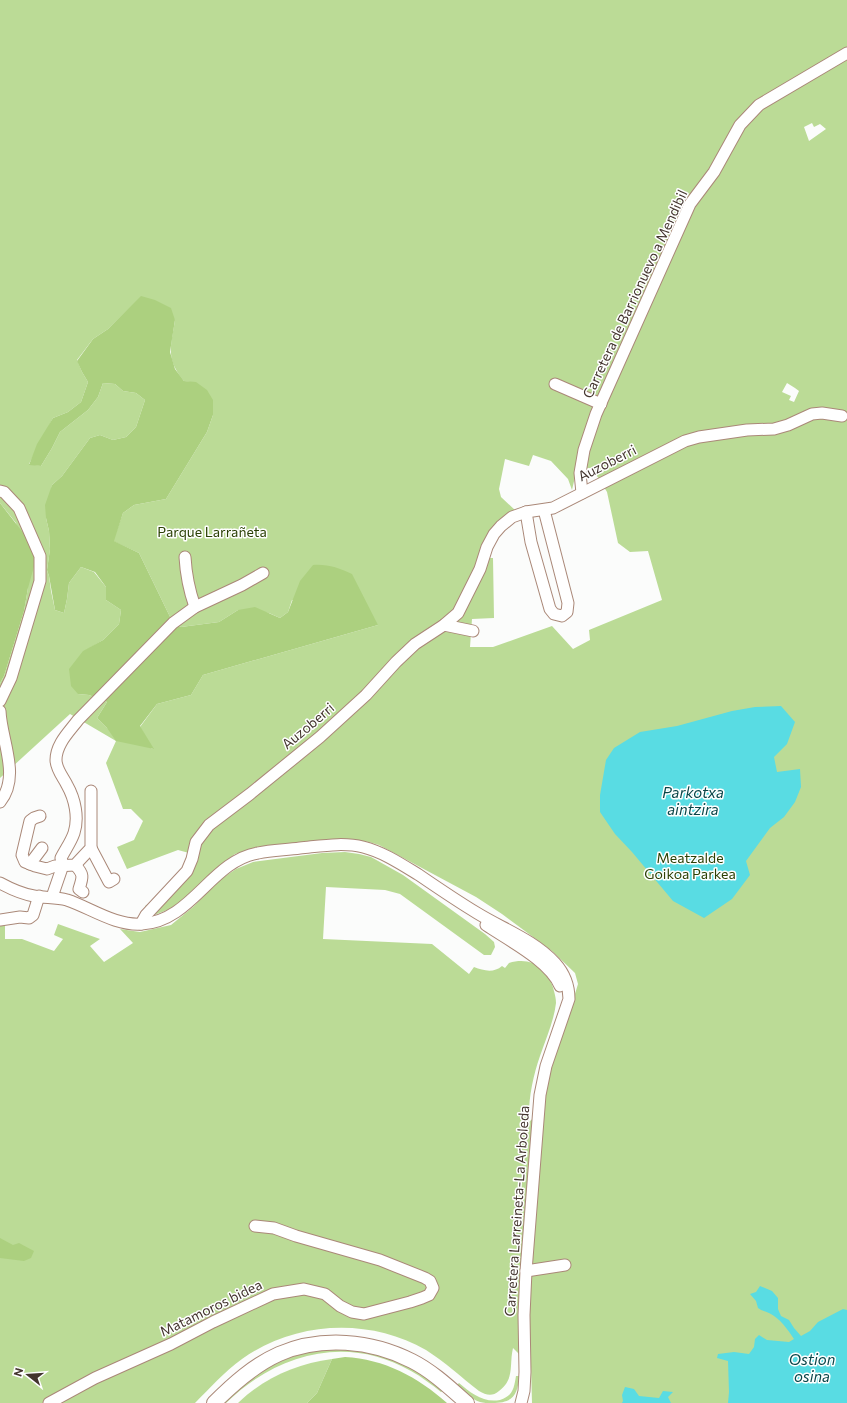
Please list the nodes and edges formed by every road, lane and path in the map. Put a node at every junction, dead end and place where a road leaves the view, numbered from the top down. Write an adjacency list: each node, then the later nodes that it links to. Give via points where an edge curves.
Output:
1 (847, 53): 3 (street, Carretera de Barrionuevo a Mendibil, via 759,105 740,125 714,172 690,204)
2 (555, 384): 3 (street)
3 (601, 404): 6 (street, Carretera de Barrionuevo a Mendibil, via 584,450 580,473)
4 (842, 416): 6 (street, Auzoberri, via 812,414 774,429 746,430 692,439)
5 (0, 491): 14 (street, via 19,508 40,556 40,581 31,615 11,678)
6 (582, 493): 7 (street, Auzoberri)
7 (544, 510): 8 (street, Auzoberri); 8 (street, via 568,603 567,612 562,616 554,614 550,609 531,542)
8 (526, 512): 12 (street, Auzoberri, via 512,517 494,534 467,597 458,613)
9 (185, 557): 11 (street, via 189,591)
10 (264, 573): 11 (street)
11 (195, 608): 20 (street, via 162,633 78,720 60,744 56,762 74,800)
12 (444, 625): 13 (street); 32 (street, Auzoberri, via 415,644 366,695 320,737 209,824 195,846 187,871 146,915)
13 (473, 632)
14 (0, 701)
15 (0, 711): 17 (street, via 0,723 10,769 9,784)
16 (91, 791): 18 (street)
17 (0, 802)
18 (91, 814): 20 (street, via 86,815); 22 (street)
19 (40, 816): 23 (street, via 30,821 25,829 22,855 25,862)
20 (74, 834): 24 (street, via 61,858)
21 (42, 848): 23 (street)
22 (91, 848): 25 (street); 26 (street, via 109,882)
23 (30, 864): 24 (street, via 47,869)
24 (63, 865): 25 (street); 30 (street)
25 (75, 865): 28 (street, via 82,876 79,889)
26 (114, 879)
27 (0, 883): 29 (street, Carretera Larreineta-La Arboleda, via 15,891)
28 (83, 892)
29 (39, 896): 30 (street, Carretera Larreineta-La Arboleda); 31 (street, via 33,915 29,918)
30 (52, 897): 32 (street, Carretera Larreineta-La Arboleda, via 115,920)
31 (0, 920)
32 (141, 924): 35 (street, Carretera Larreineta-La Arboleda, via 160,920 177,911 228,866 242,857 257,853 352,844 386,855 520,937 554,962 564,976 569,994 568,1004 546,1066 540,1095)
33 (256, 1226): 36 (street, Matamoros bidea, via 274,1228 380,1260 425,1278 430,1281 433,1288 429,1295 416,1300 364,1314 340,1306 326,1294 304,1289 273,1294 95,1378)
34 (565, 1265): 35 (street)
35 (526, 1271): 39 (street, Carretera Larreineta-La Arboleda, via 525,1372)
36 (49, 1403)
37 (214, 1403): 38 (main road, via 241,1377 279,1354 303,1346 324,1343 376,1347 412,1361)
38 (467, 1403)
39 (521, 1403)

